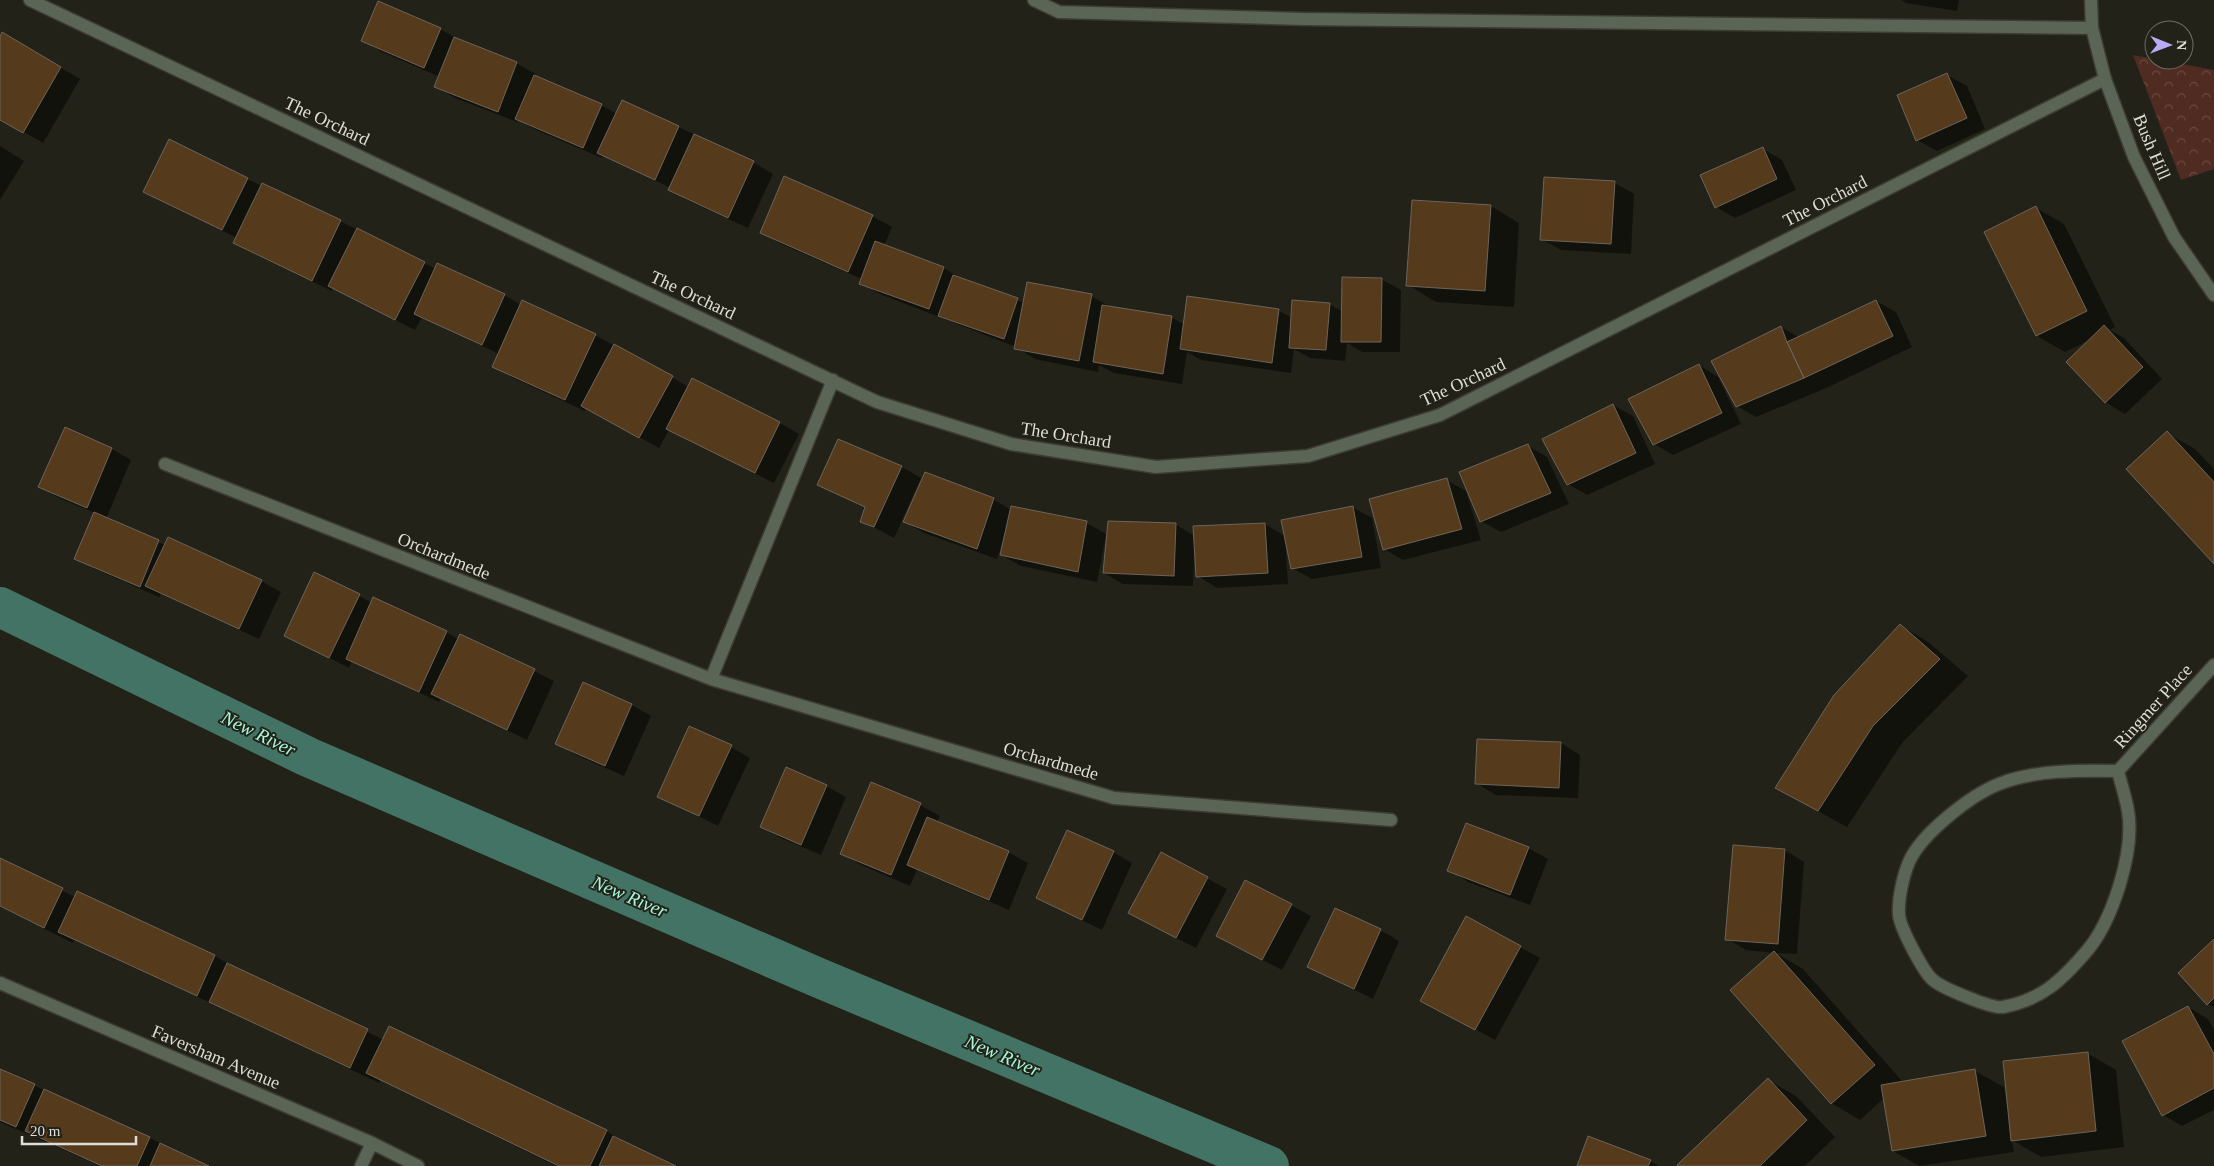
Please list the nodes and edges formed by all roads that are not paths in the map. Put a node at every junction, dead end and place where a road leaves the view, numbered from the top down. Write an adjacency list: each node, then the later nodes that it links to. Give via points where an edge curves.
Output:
1 (30, 0): 7 (street, The Orchard)
2 (1034, 0): 4 (street, via 1059,12 1303,19)
3 (2091, 0): 4 (street, Bush Hill)
4 (2092, 28): 5 (street, Bush Hill)
5 (2105, 79): 6 (street, Bush Hill, via 2134,157 2174,237); 7 (street, The Orchard, via 1440,415 1308,456 1156,467 1011,444 877,402)
6 (2214, 295)
7 (833, 380): 10 (street)
8 (165, 464): 10 (street, Orchardmede)
9 (2214, 665): 11 (street, Ringmer Place)
10 (710, 679): 12 (street, Orchardmede, via 1114,798)
11 (2118, 771): 11 (street, Ringmer Place, via 2128,812 2128,852 2117,894 2094,943 2064,977 2037,997 2000,1007 1958,994 1933,980 1909,941 1898,915 1909,861 1931,833 1960,806 1999,784 2078,770)
12 (1391, 820)
13 (0, 983): 14 (street, Faversham Avenue)
14 (372, 1143): 15 (street); 16 (street, Faversham Avenue)
15 (360, 1166)
16 (418, 1166)

